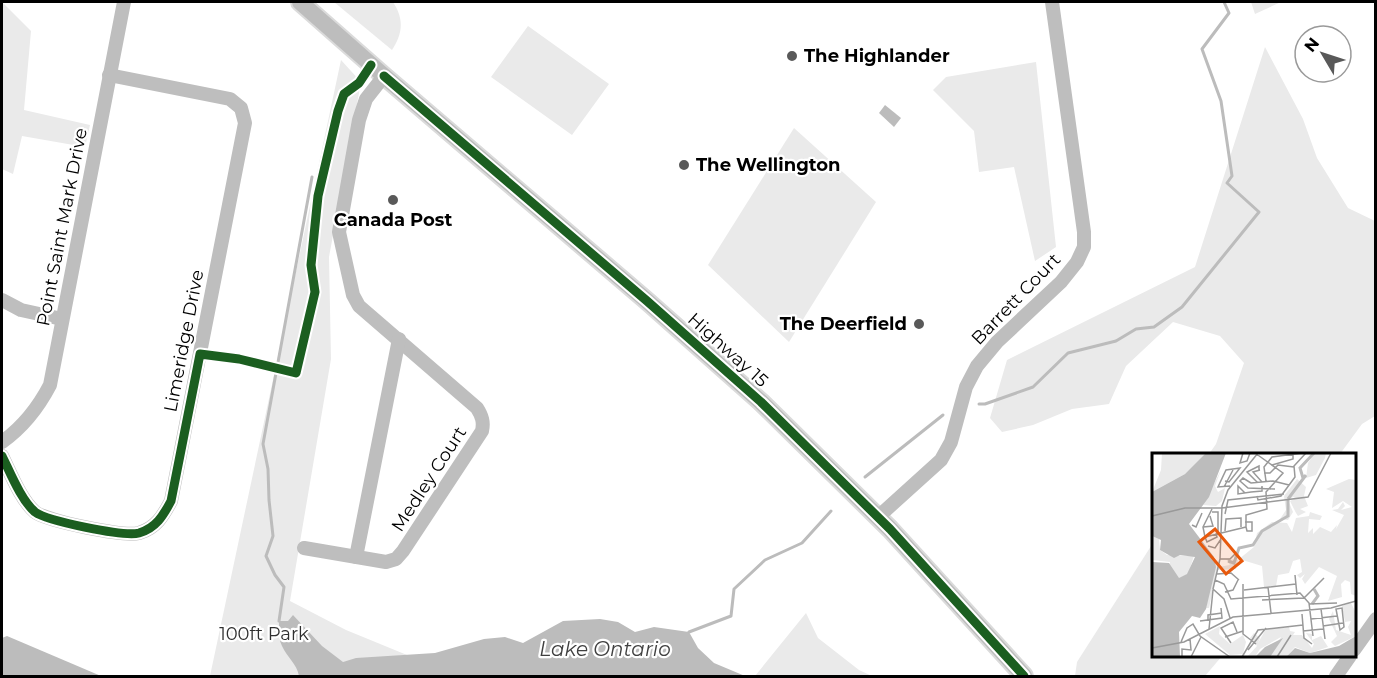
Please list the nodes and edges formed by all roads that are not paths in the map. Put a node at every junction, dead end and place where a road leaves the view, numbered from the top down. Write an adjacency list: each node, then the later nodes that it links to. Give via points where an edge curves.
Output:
1 (123, 2): 4 (street, Point Saint Mark Drive)
2 (300, 2): 5 (main road, Highway 15)
3 (1052, 2): 11 (street, Barrett Court, via 1084,247 1061,282 977,366 941,460)
4 (109, 75): 7 (street, Point Saint Mark Drive); 10 (street, Limeridge Drive, via 230,99 241,108 245,123 171,501 161,521 139,533 45,518 26,501)
5 (384, 76): 8 (street, Medley Court, via 366,99 359,120 339,232 359,306); 11 (main road, Highway 15, via 761,402)
6 (2, 300): 7 (street, via 21,310)
7 (62, 319): 9 (street, Point Saint Mark Drive, via 50,385 38,407)
8 (399, 339): 13 (street, Medley Court); 13 (street, Medley Court, via 477,408 482,415 482,431 396,559 386,562)
9 (2, 442)
10 (2, 456)
11 (878, 518): 17 (main road, Highway 15)
12 (304, 548): 13 (street, Medley Court)
13 (356, 557)
14 (1376, 619): 15 (street)
15 (1356, 647)
16 (1349, 657): 18 (street)
17 (1024, 676)
18 (1336, 676)

